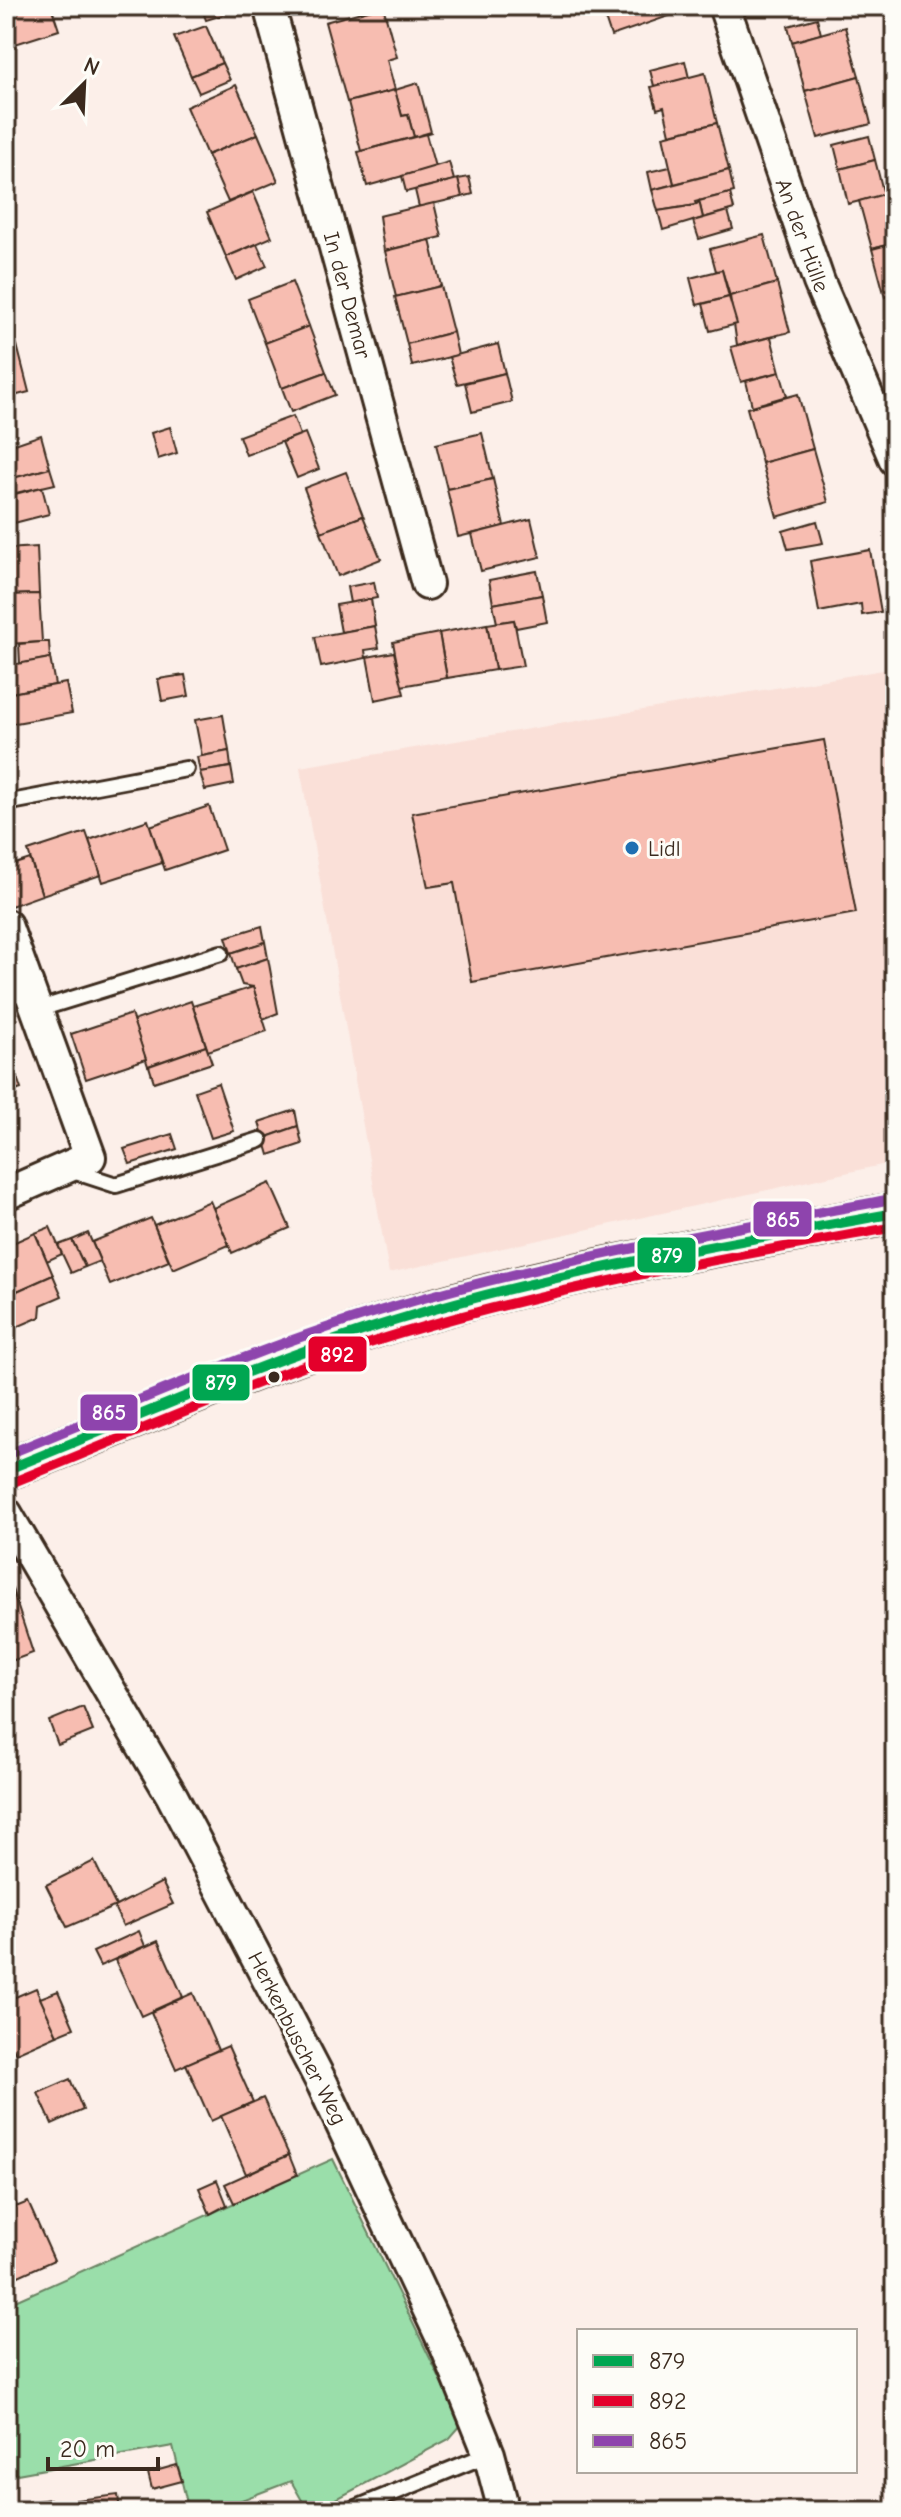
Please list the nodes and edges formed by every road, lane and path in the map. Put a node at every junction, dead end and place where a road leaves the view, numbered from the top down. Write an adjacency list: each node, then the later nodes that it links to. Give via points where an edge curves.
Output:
1 (269, 6): 4 (street, In der Demar)
2 (724, 6): 3 (street, An der Hülle, via 819,282)
3 (895, 460)
4 (427, 584)
5 (186, 769): 6 (lane)
6 (6, 803)
7 (6, 925): 9 (street)
8 (221, 953): 9 (lane)
9 (24, 999): 11 (street, via 90,1157)
10 (260, 1140): 11 (lane, via 116,1185)
11 (65, 1169): 12 (street)
12 (6, 1194)
13 (895, 1213): 14 (street, via 669,1255 398,1320 302,1352)
14 (6, 1470)
15 (6, 1513): 16 (street, Herkenbuscher Weg, via 165,1782 249,1941 400,2243)
16 (489, 2454): 17 (street, Herkenbuscher Weg); 18 (lane)
17 (501, 2499)
18 (349, 2511)

